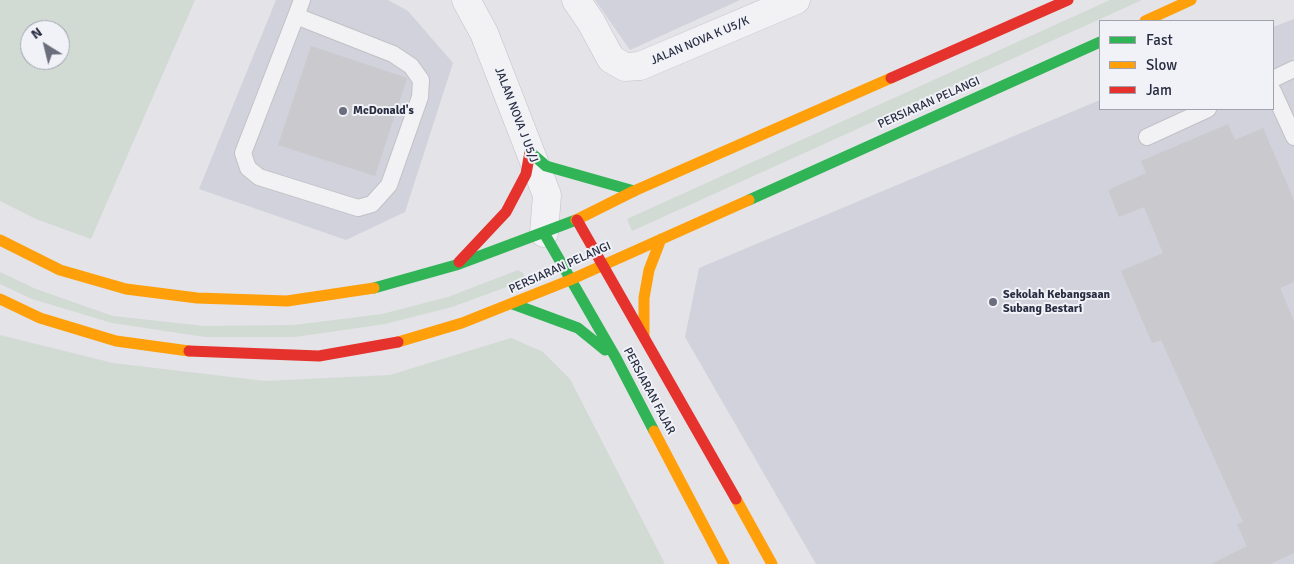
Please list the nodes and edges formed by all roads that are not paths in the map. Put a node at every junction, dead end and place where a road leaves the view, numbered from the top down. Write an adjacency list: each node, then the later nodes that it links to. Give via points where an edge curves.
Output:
1 (302, 0): 7 (lane)
2 (466, 0): 16 (street, JALAN NOVA J U5/J, via 484,33)
3 (576, 0): 4 (street, JALAN NOVA K U5/K, via 611,60 625,67 640,66)
4 (795, 0)
5 (1068, 0): 17 (street)
6 (1191, 0): 8 (street)
7 (296, 16): 7 (lane, via 243,153 248,168 259,177 358,208 372,204 389,184 420,97 421,80 411,66 394,54)
8 (1147, 20)
9 (1099, 42): 21 (street, PERSIARAN PELANGI)
10 (1294, 69): 11 (lane)
11 (1274, 79)
12 (1274, 93): 15 (lane)
13 (1206, 110): 14 (lane)
14 (1147, 136)
15 (1294, 137)
16 (530, 152): 17 (street, via 546,166); 18 (street, JALAN NOVA J U5/J); 23 (street, via 526,174 506,212)
17 (634, 191): 19 (street)
18 (547, 195): 19 (street); 20 (street, JALAN NOVA J U5/J)
19 (577, 220): 20 (street); 24 (street)
20 (544, 233): 23 (street); 25 (street, PERSIARAN FAJAR)
21 (661, 239): 24 (street, PERSIARAN PELANGI); 28 (street, via 648,270)
22 (0, 240): 23 (street, via 60,270 126,289 197,298 287,301 373,288)
23 (456, 265)
24 (601, 265): 25 (street, PERSIARAN PELANGI); 28 (street)
25 (570, 280): 27 (street, PERSIARAN PELANGI); 29 (street, PERSIARAN FAJAR)
26 (0, 299): 27 (street, PERSIARAN PELANGI, via 40,318 116,341 198,352 319,356 406,340)
27 (512, 304): 29 (street, via 578,328)
28 (644, 337): 31 (street)
29 (616, 358): 30 (street, PERSIARAN FAJAR)
30 (724, 564)
31 (772, 564)

